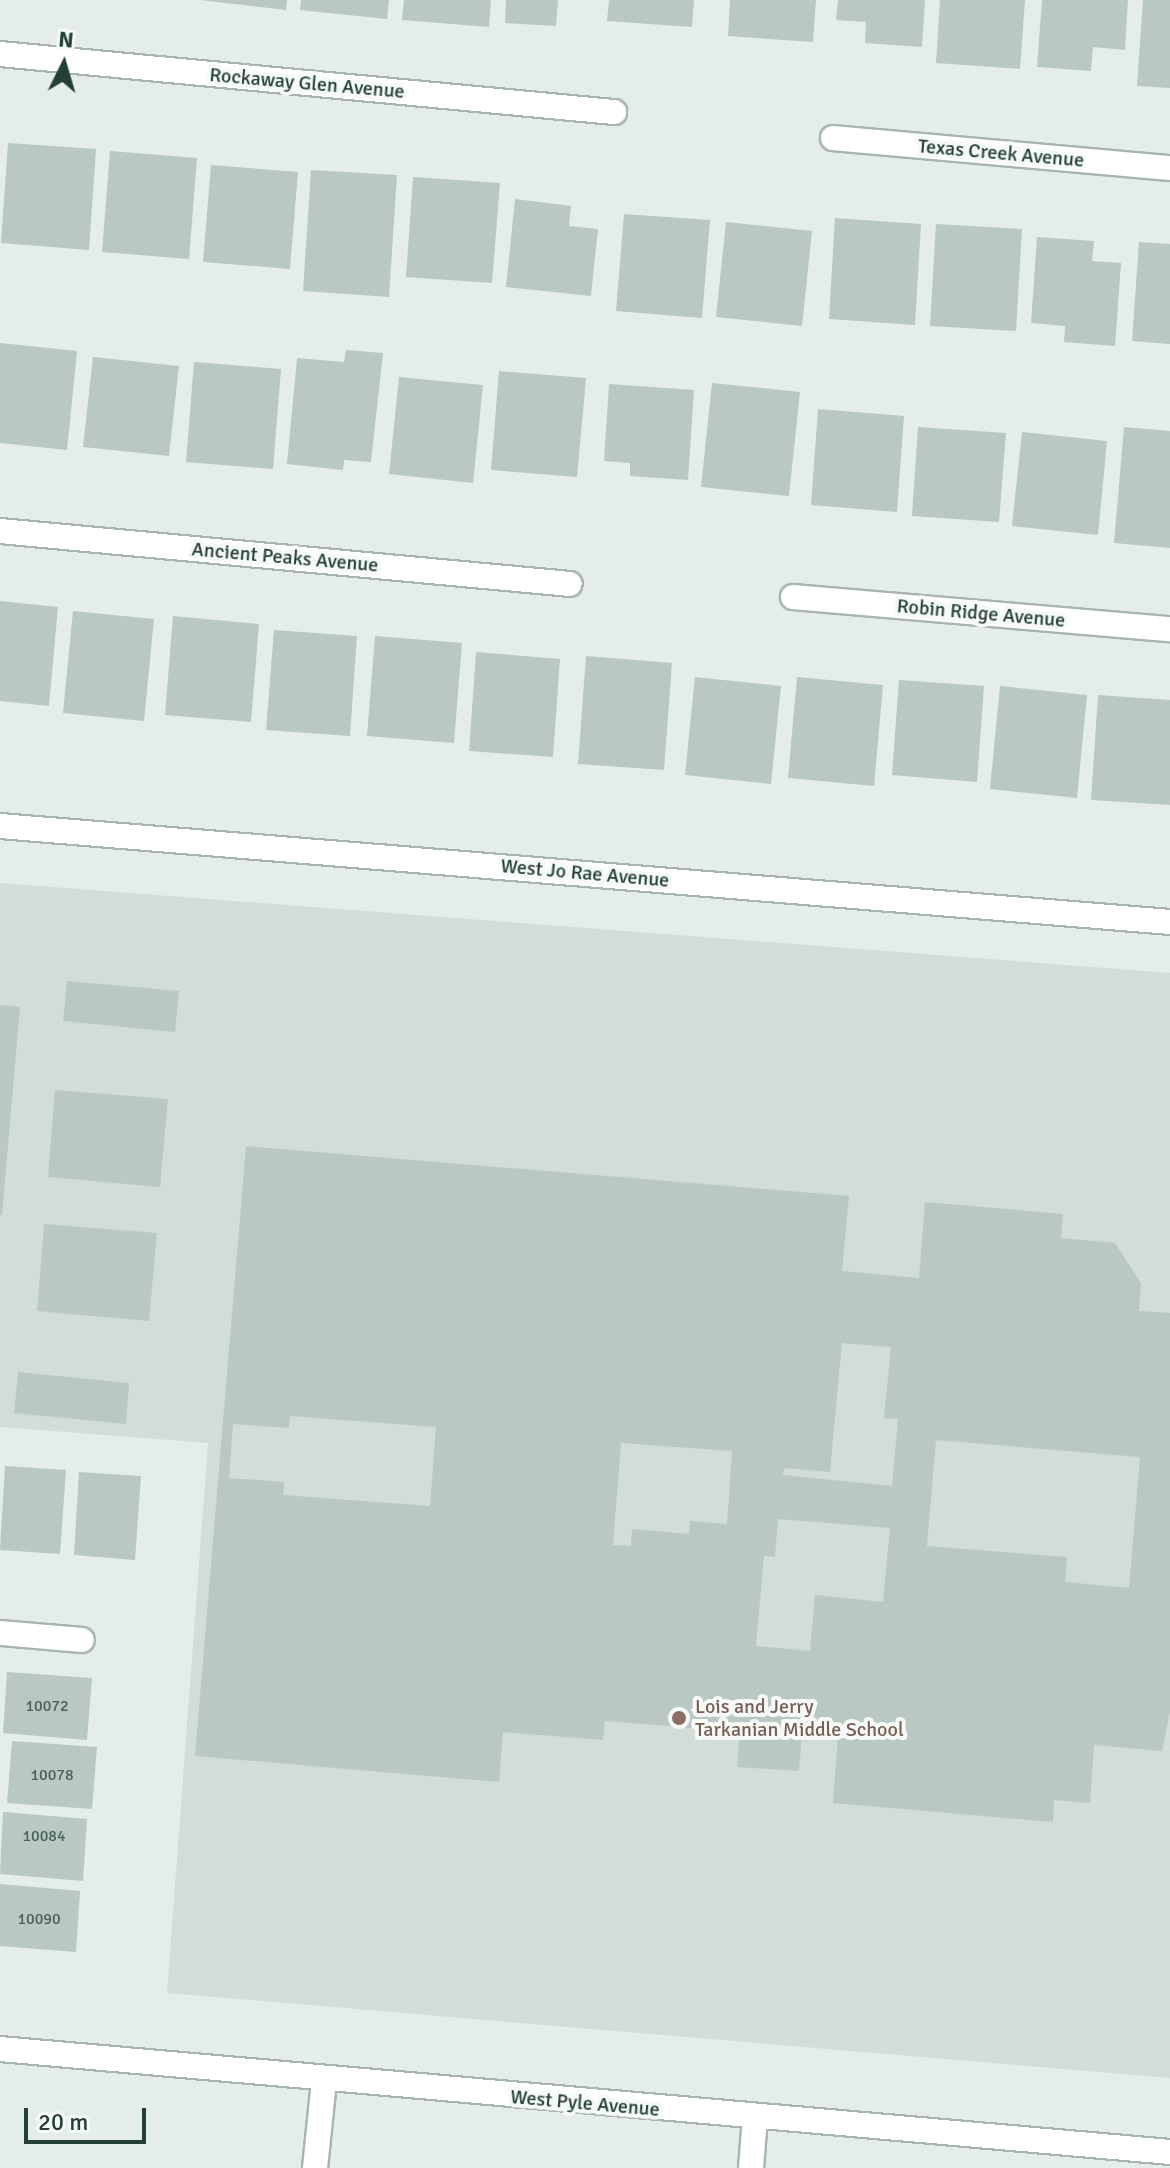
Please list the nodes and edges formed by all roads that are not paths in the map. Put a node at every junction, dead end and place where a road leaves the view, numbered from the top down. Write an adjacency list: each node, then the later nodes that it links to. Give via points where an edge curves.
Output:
1 (0, 54): 2 (street, Rockaway Glen Avenue)
2 (614, 112)
3 (833, 138): 4 (street, Texas Creek Avenue)
4 (1170, 168)
5 (0, 531): 6 (street, Ancient Peaks Avenue)
6 (570, 584)
7 (793, 597): 8 (street, Robin Ridge Avenue)
8 (1170, 629)
9 (0, 826): 10 (street, West Jo Rae Avenue)
10 (1170, 922)
11 (0, 1633): 12 (street)
12 (82, 1640)
13 (0, 2049): 14 (street, West Pyle Avenue)
14 (324, 2081): 15 (street, West Pyle Avenue); 17 (street)
15 (755, 2117): 16 (street, West Pyle Avenue); 18 (street)
16 (1170, 2152)
17 (315, 2168)
18 (751, 2168)

